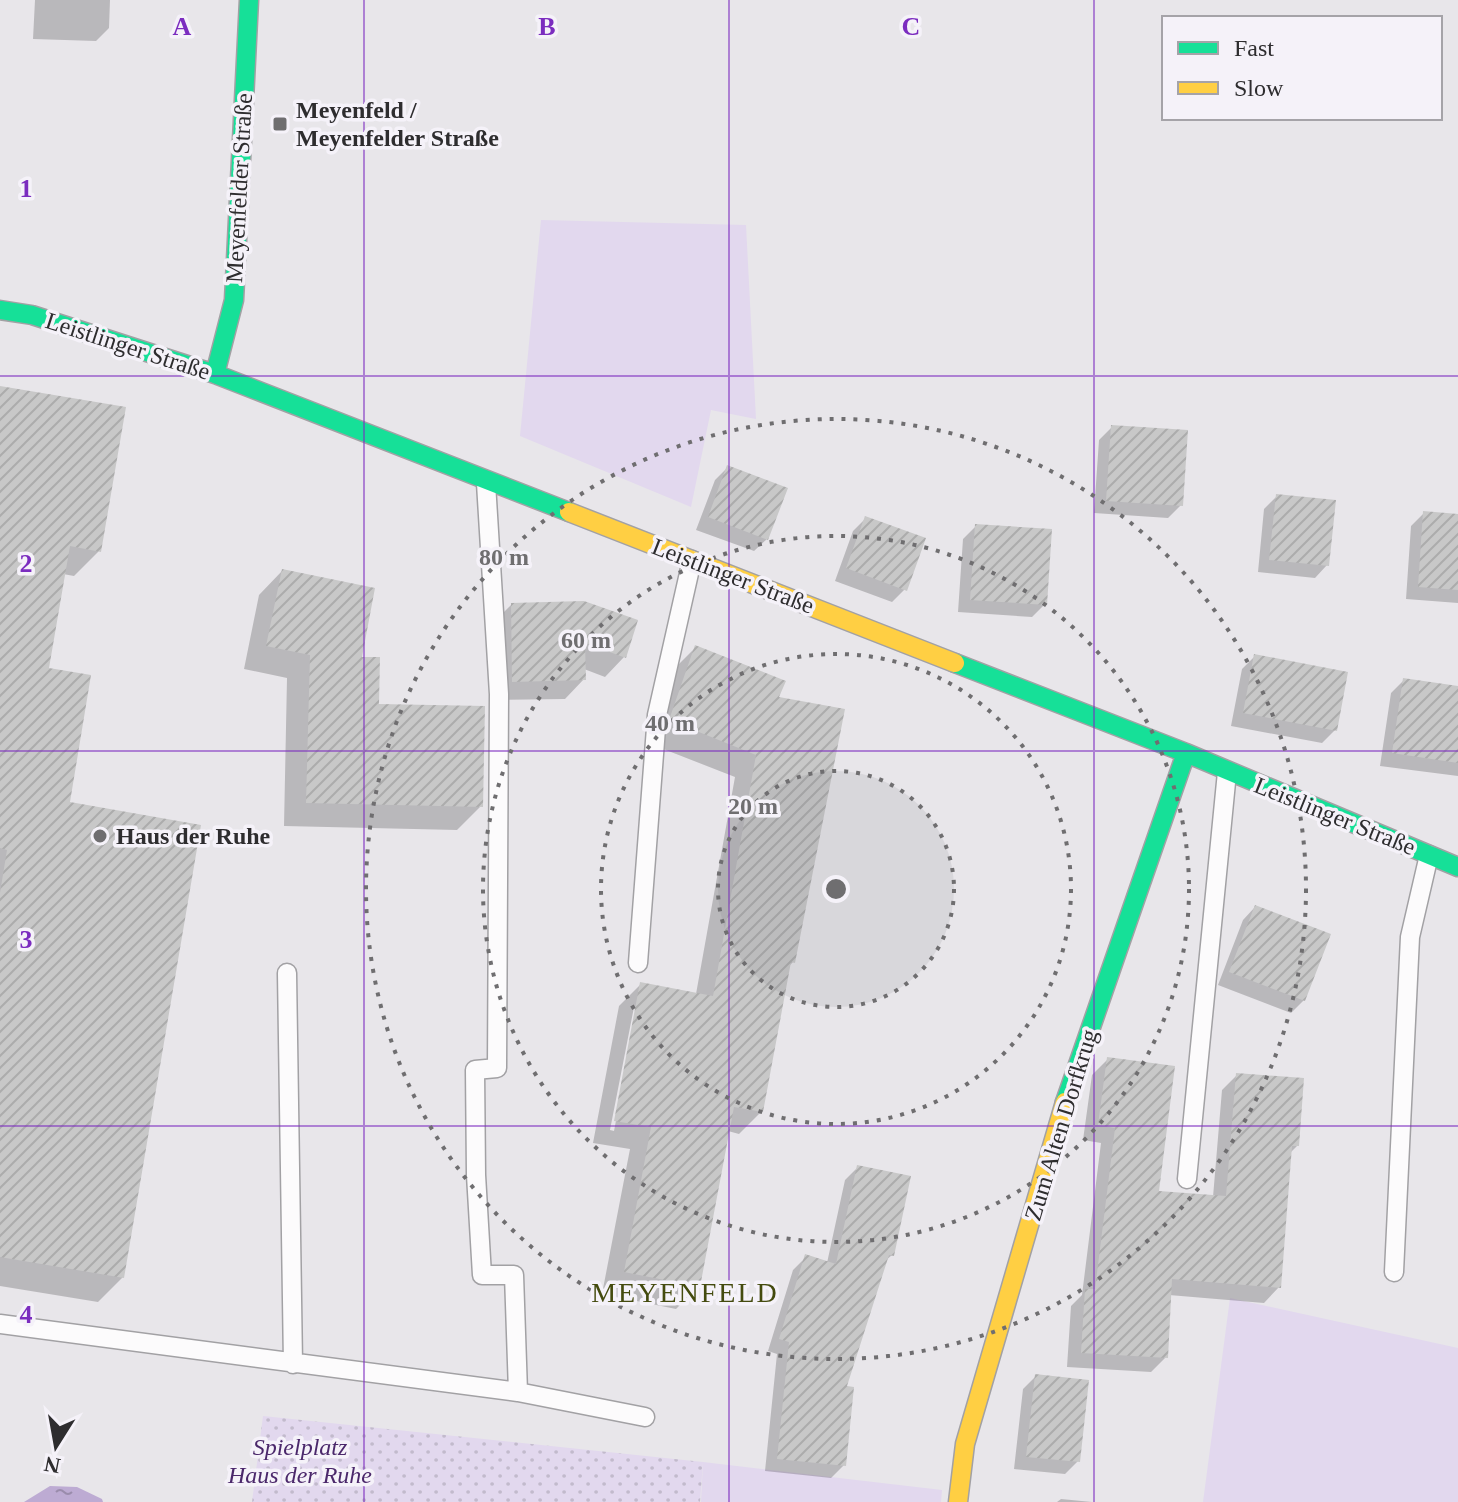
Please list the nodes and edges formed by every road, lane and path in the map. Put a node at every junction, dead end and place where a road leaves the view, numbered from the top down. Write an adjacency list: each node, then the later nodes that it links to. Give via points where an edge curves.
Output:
1 (249, 0): 3 (street, Meyenfelder Straße, via 234,300)
2 (0, 310): 3 (street, Leistlinger Straße, via 32,315)
3 (215, 374): 4 (street, Leistlinger Straße)
4 (486, 480): 5 (street, Leistlinger Straße); 16 (lane, via 499,694 497,1068 475,1070 476,1175 482,1275 514,1275)
5 (692, 560): 6 (street, Leistlinger Straße); 10 (lane, via 657,715)
6 (1186, 753): 7 (street, Leistlinger Straße); 18 (street, Zum Alten Dorfkrug, via 1066,1099 965,1444)
7 (1227, 772): 8 (street, Leistlinger Straße); 12 (lane)
8 (1429, 855): 9 (street, Leistlinger Straße); 13 (lane, via 1410,937)
9 (1458, 867)
10 (638, 963)
11 (287, 973): 15 (lane)
12 (1187, 1179)
13 (1394, 1272)
14 (0, 1324): 15 (lane)
15 (293, 1364): 16 (lane)
16 (518, 1392): 17 (lane)
17 (645, 1417)
18 (958, 1502)

